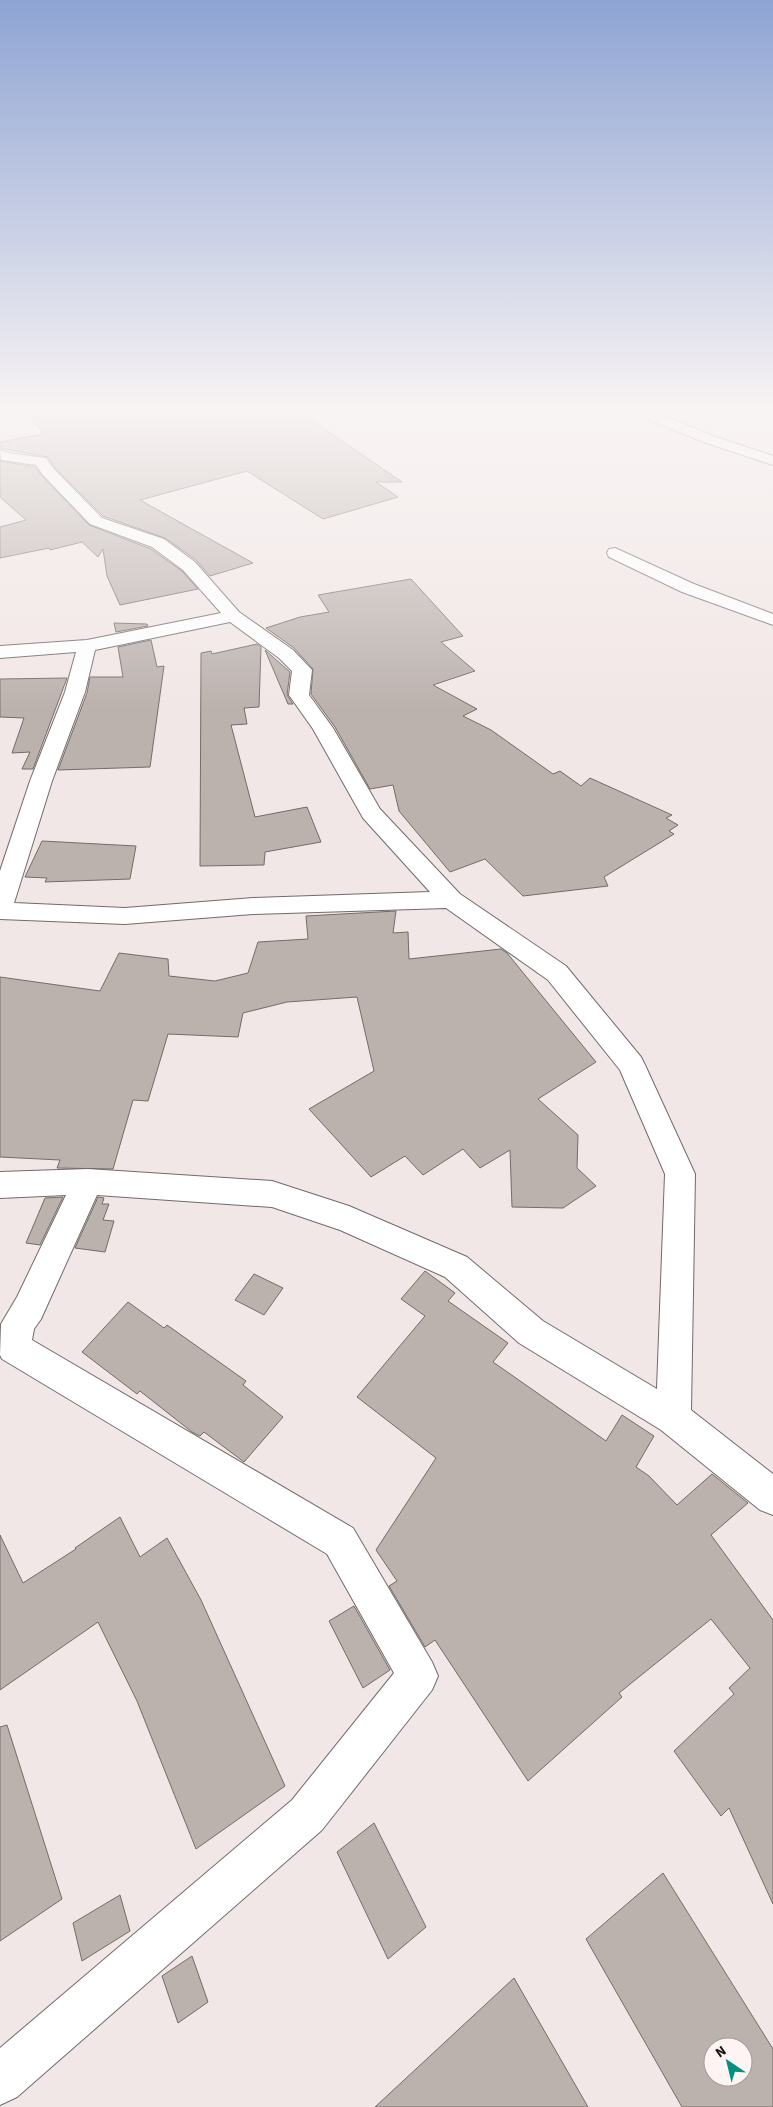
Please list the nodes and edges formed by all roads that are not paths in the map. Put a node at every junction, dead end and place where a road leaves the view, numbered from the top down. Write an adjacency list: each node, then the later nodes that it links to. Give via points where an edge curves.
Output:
1 (88, 513): 3 (street, via 96,521 158,543 189,566)
2 (615, 553): 4 (street, via 688,588)
3 (233, 616): 5 (street); 7 (street, via 286,654 302,670 298,695 323,728 371,813)
4 (773, 620)
5 (87, 646): 6 (street); 8 (street, via 75,692 41,781)
6 (0, 652)
7 (452, 900): 8 (street, via 253,906 125,916); 11 (street, via 556,973 631,1065 680,1174)
8 (0, 910)
9 (88, 1182): 10 (street); 11 (street, via 272,1194 349,1219 456,1267 531,1332); 13 (street, via 18,1324 14,1348 340,1541 418,1676 307,1815)
10 (0, 1185)
11 (673, 1418): 12 (street)
12 (773, 1497)
13 (0, 2080)

